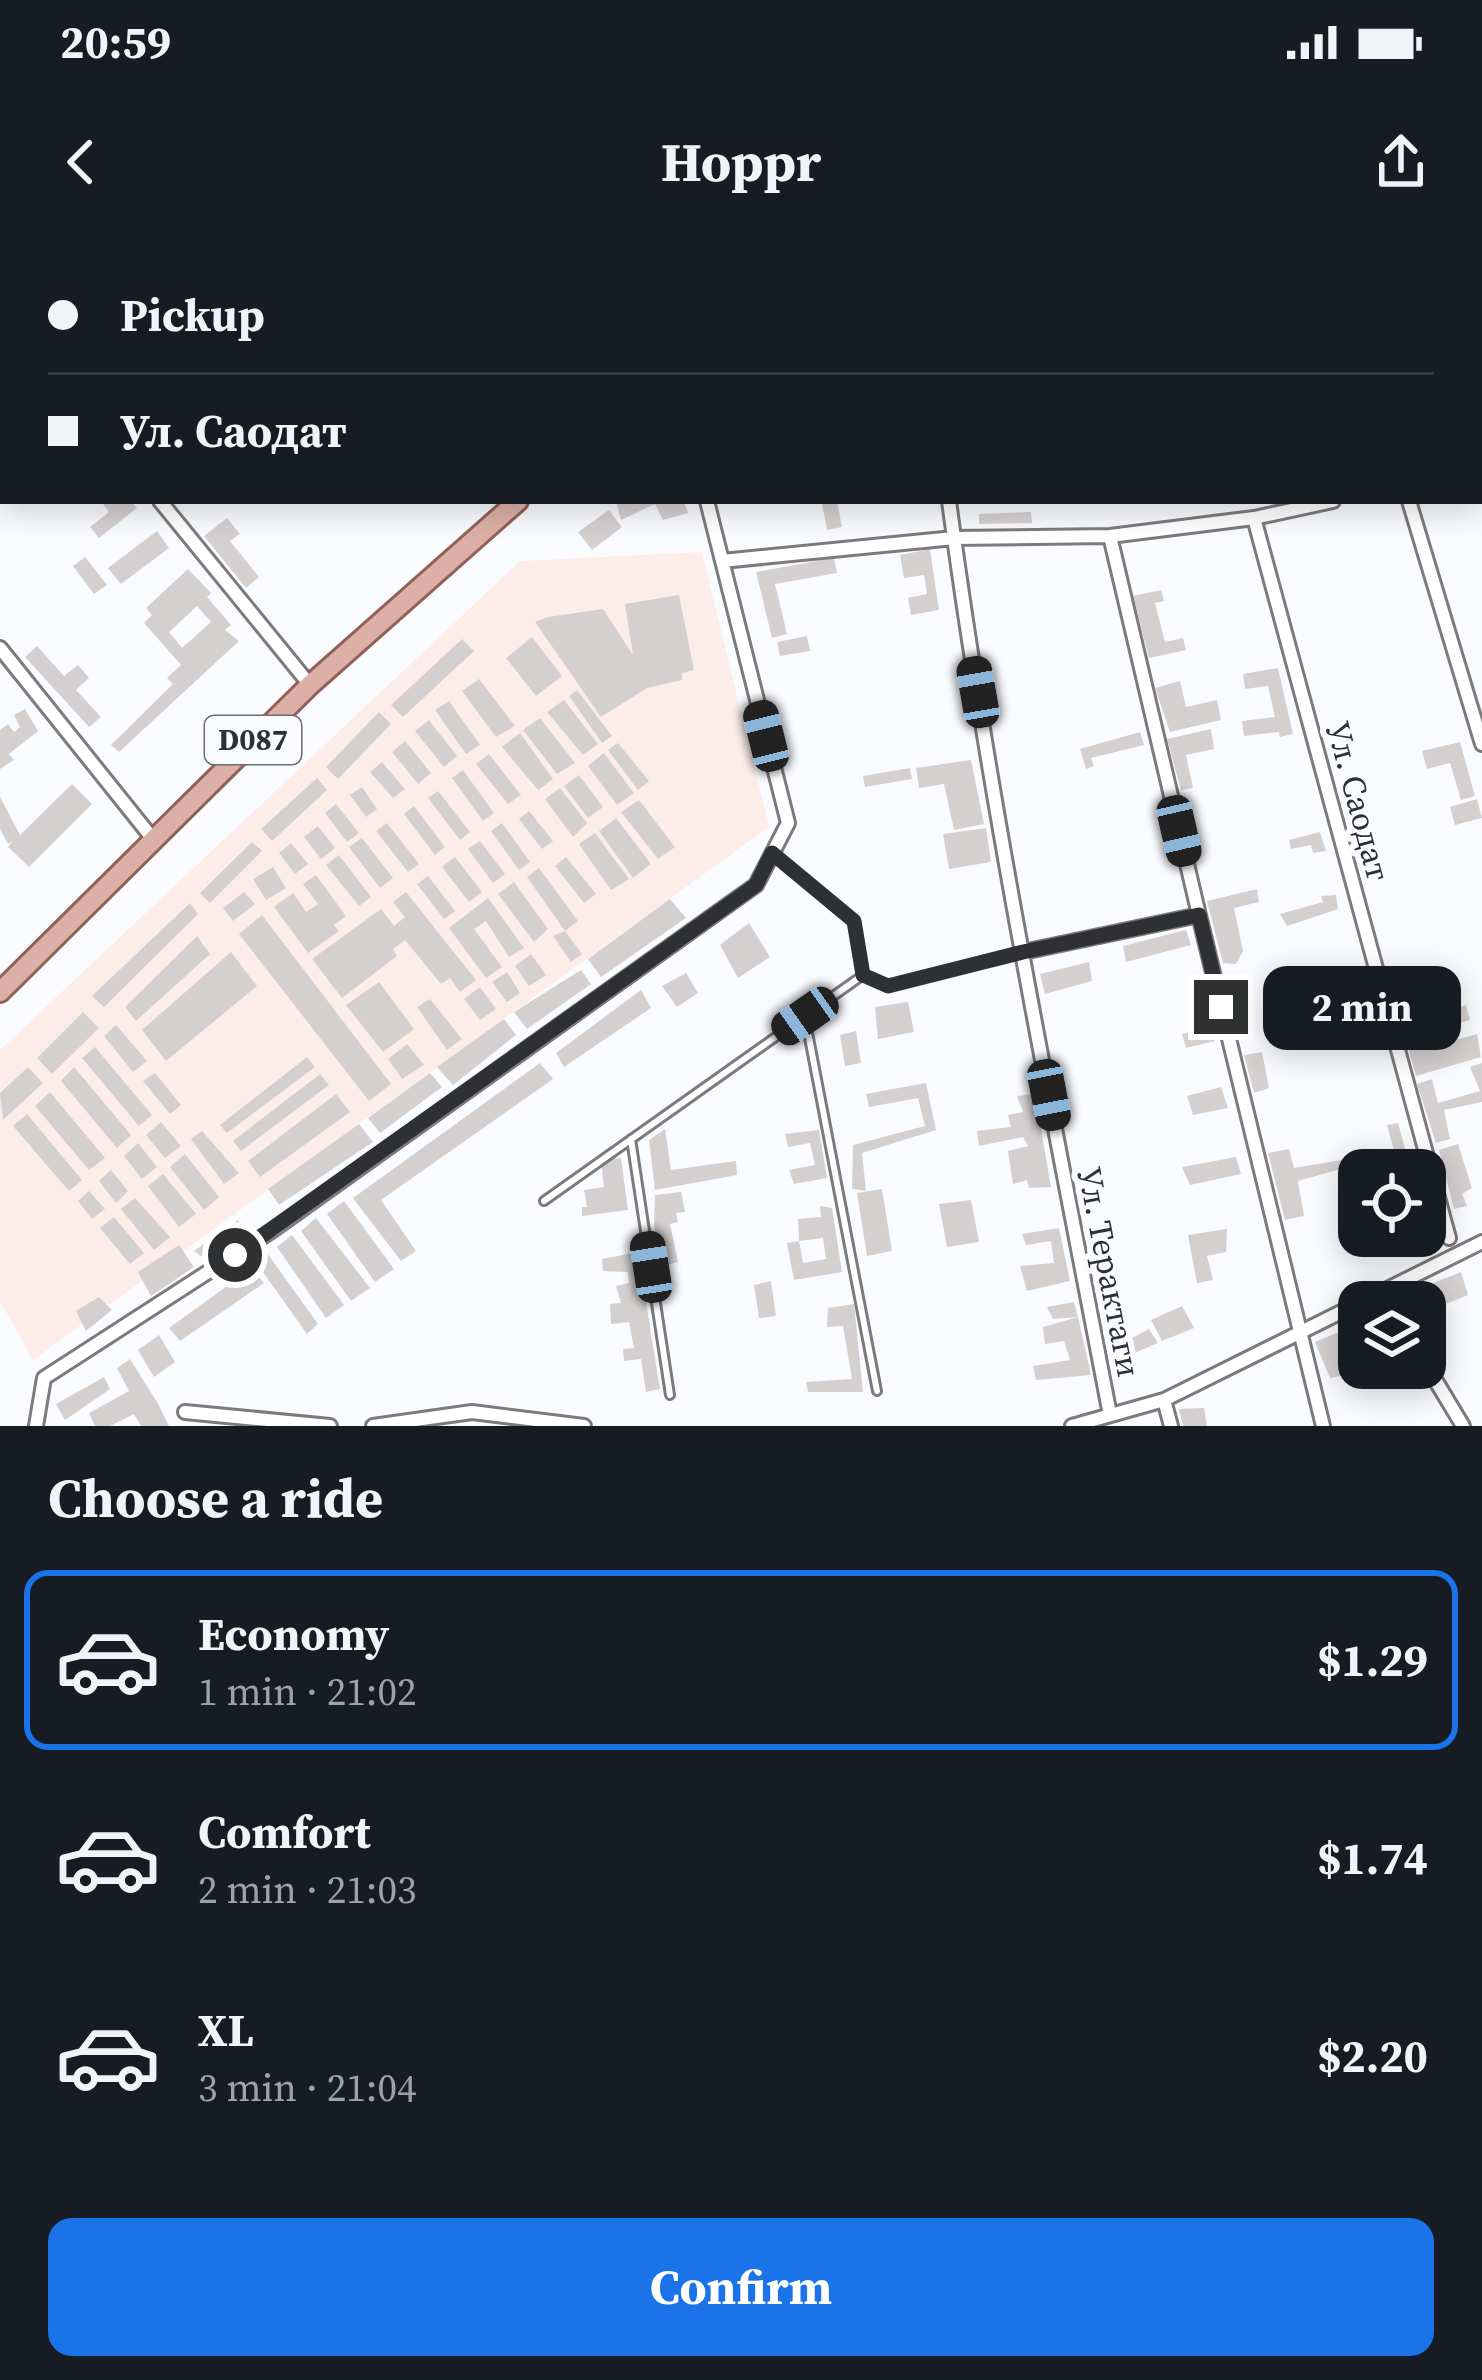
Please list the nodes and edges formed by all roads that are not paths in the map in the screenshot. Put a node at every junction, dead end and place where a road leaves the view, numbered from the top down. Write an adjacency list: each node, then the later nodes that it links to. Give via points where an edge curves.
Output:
1 (162, 504): 12 (street)
2 (515, 504): 12 (main road, D087)
3 (708, 504): 10 (street)
4 (949, 504): 9 (street, Ул. Терактаги)
5 (1319, 504): 7 (street)
6 (1410, 504): 13 (street)
7 (1254, 518): 8 (street); 23 (street, Ул. Саодат)
8 (1110, 536): 9 (street); 16 (street)
9 (954, 538): 10 (street); 17 (street, Ул. Терактаги)
10 (722, 561): 15 (street, via 788,823)
11 (0, 647): 14 (street)
12 (310, 685): 14 (main road, D087)
13 (1482, 744)
14 (153, 838): 19 (main road, D087)
15 (772, 853): 18 (lane, via 854,921); 34 (street, via 756,885 273,1231 44,1378)
16 (1199, 915): 17 (street); 27 (street)
17 (1023, 952): 18 (lane, via 888,986); 33 (street, Ул. Терактаги)
18 (863, 975): 20 (lane)
19 (0, 992)
20 (805, 1016): 21 (lane); 29 (lane)
21 (631, 1139): 22 (lane); 30 (lane)
22 (544, 1201)
23 (1449, 1238)
24 (1482, 1242): 25 (street)
25 (1412, 1281)
26 (1338, 1315): 27 (street)
27 (1298, 1332): 31 (street); 40 (street)
28 (1441, 1389): 41 (street)
29 (877, 1391)
30 (670, 1395)
31 (1164, 1400): 33 (street); 39 (street)
32 (185, 1412): 35 (street)
33 (1110, 1415): 38 (street)
34 (36, 1426)
35 (330, 1426)
36 (373, 1426): 37 (street, via 472,1412)
37 (584, 1426)
38 (1072, 1426)
39 (1171, 1426)
40 (1323, 1426)
41 (1463, 1426)

